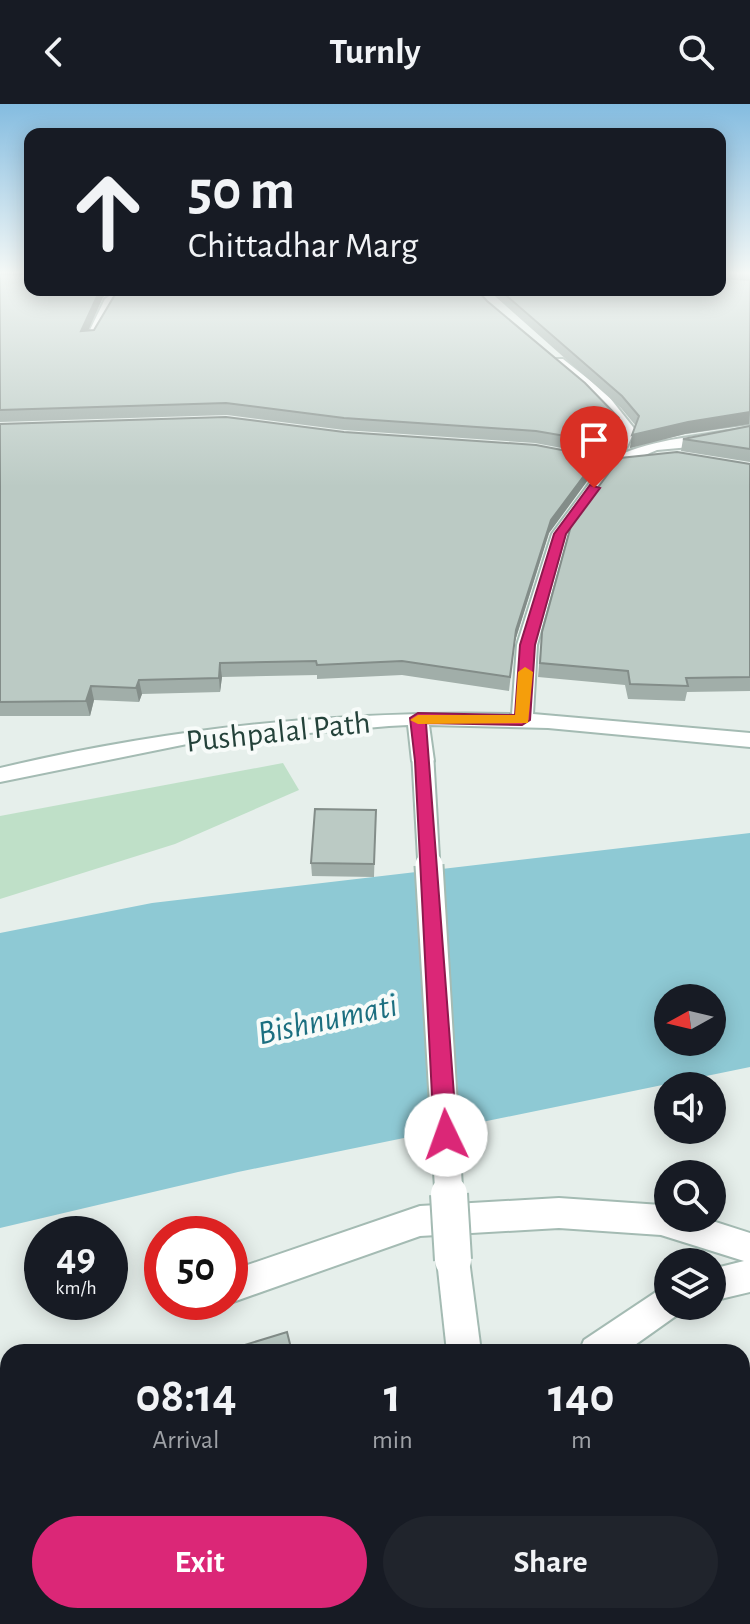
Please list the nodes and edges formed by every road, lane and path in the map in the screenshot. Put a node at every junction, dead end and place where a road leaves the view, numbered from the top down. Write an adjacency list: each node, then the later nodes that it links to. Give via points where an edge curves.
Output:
1 (542, 350): 4 (main road, via 601,396 628,430)
2 (750, 431): 4 (main road, via 654,446)
3 (690, 460): 4 (main road)
4 (603, 463): 6 (main road, via 560,534 527,645)
5 (418, 718): 6 (main road, Pushpalal Path); 8 (main road, Pushpalal Path, via 267,727); 14 (main road, bridge)
6 (522, 720): 7 (main road, Pushpalal Path)
7 (750, 740)
8 (0, 775)
9 (750, 1248): 11 (main road, via 661,1220 559,1213 420,1221)
10 (750, 1276): 12 (main road)
11 (248, 1281)
12 (726, 1282)
13 (654, 1311): 15 (main road)
14 (463, 1344)
15 (607, 1344)

